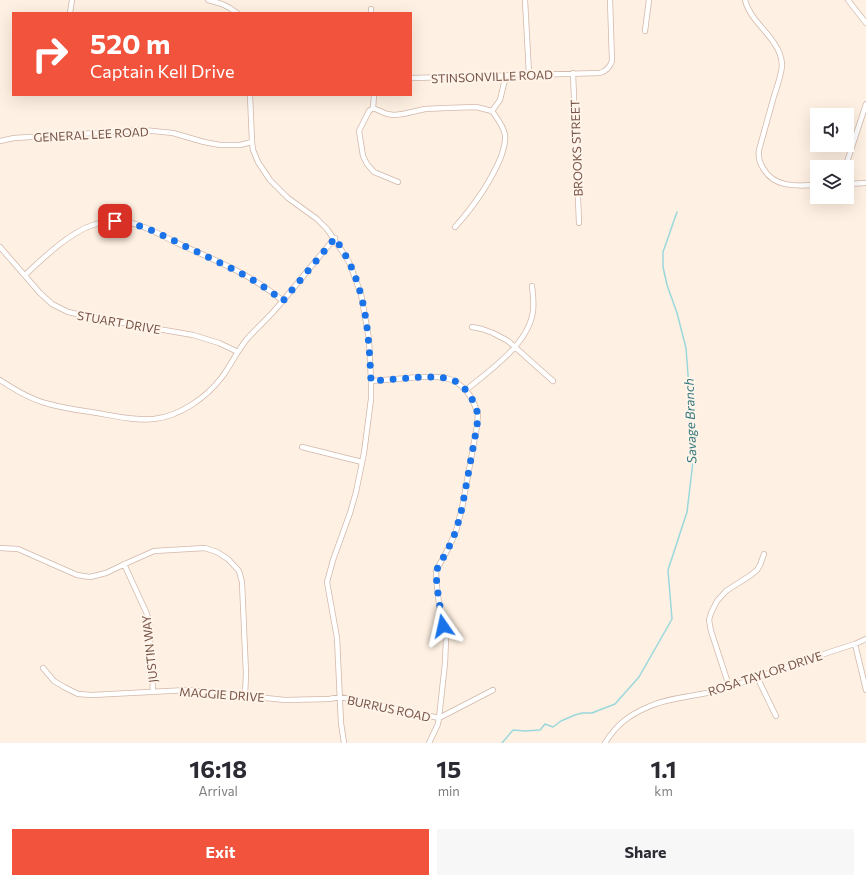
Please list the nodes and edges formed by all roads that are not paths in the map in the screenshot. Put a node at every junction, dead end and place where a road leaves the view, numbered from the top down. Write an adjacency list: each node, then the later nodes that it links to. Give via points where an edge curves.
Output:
1 (72, 0): 8 (street)
2 (208, 0): 9 (street, via 228,6)
3 (526, 0): 13 (street)
4 (610, 0): 12 (street, STINSONVILLE ROAD, via 611,65 600,73)
5 (649, 0): 11 (street)
6 (744, 0): 27 (street, via 778,49 782,63 758,158 766,174 777,182 793,186)
7 (848, 0): 10 (street)
8 (70, 12)
9 (236, 12)
10 (866, 23)
11 (644, 31)
12 (573, 73): 13 (street, STINSONVILLE ROAD); 28 (street, BROOKS STREET)
13 (529, 74): 14 (street, STINSONVILLE ROAD)
14 (506, 75): 15 (street, STINSONVILLE ROAD); 20 (street, via 500,100)
15 (412, 78)
16 (250, 96): 22 (street)
17 (374, 96): 19 (street)
18 (866, 104): 23 (street)
19 (373, 108): 20 (street, via 394,115 446,108 476,107); 24 (street, via 359,131 363,156 374,172)
20 (492, 111): 29 (street, via 505,134 504,150 488,184)
21 (0, 141): 22 (street, GENERAL LEE ROAD, via 143,130 173,133 220,145)
22 (252, 142): 30 (street, via 258,162 270,180 288,198 317,219)
23 (848, 160)
24 (398, 182)
25 (866, 183): 26 (street)
26 (854, 184)
27 (810, 185)
28 (579, 223)
29 (455, 227)
30 (335, 238): 34 (street); 39 (street, via 349,262 361,294 369,339)
31 (0, 247): 32 (street, STUART DRIVE)
32 (24, 275): 34 (street, via 78,231 97,224 126,222 146,228 253,279); 37 (street, STUART DRIVE, via 52,304 68,312 193,335)
33 (532, 286): 36 (street, via 533,312)
34 (283, 301): 37 (street)
35 (472, 327): 36 (street, via 493,332)
36 (516, 347): 40 (street); 41 (street)
37 (238, 352): 38 (street, via 222,378 207,394 181,411 155,419 129,418 49,404 14,390)
38 (0, 380)
39 (371, 381): 41 (street, via 442,377 455,381); 43 (street)
40 (553, 381)
41 (466, 390): 58 (street, via 478,414 477,426 456,531 436,571 439,606 446,640)
42 (302, 448): 43 (street)
43 (362, 462): 56 (street, via 350,513 327,582 336,638)
44 (0, 548): 46 (street, via 18,549 90,577)
45 (764, 554): 51 (street, via 760,565 751,575 726,591 717,601 709,620)
46 (124, 564): 54 (street, JUSTIN WAY, via 149,622); 55 (street, via 154,552 205,548 228,559 239,571 242,582)
47 (866, 639): 48 (street, ROSA TAYLOR DRIVE)
48 (855, 644): 50 (street, ROSA TAYLOR DRIVE); 53 (street)
49 (42, 668): 54 (street, MAGGIE DRIVE, via 54,681 78,694)
50 (757, 677): 51 (street, ROSA TAYLOR DRIVE); 57 (street)
51 (730, 686): 61 (street, ROSA TAYLOR DRIVE, via 648,706 620,724)
52 (493, 690): 58 (street)
53 (866, 690)
54 (153, 692): 55 (street, MAGGIE DRIVE, via 188,690)
55 (245, 695): 56 (street, MAGGIE DRIVE, via 285,700)
56 (340, 697): 58 (street, BURRUS ROAD); 59 (street)
57 (776, 716)
58 (439, 718): 60 (street)
59 (344, 743)
60 (428, 743)
61 (605, 743)

